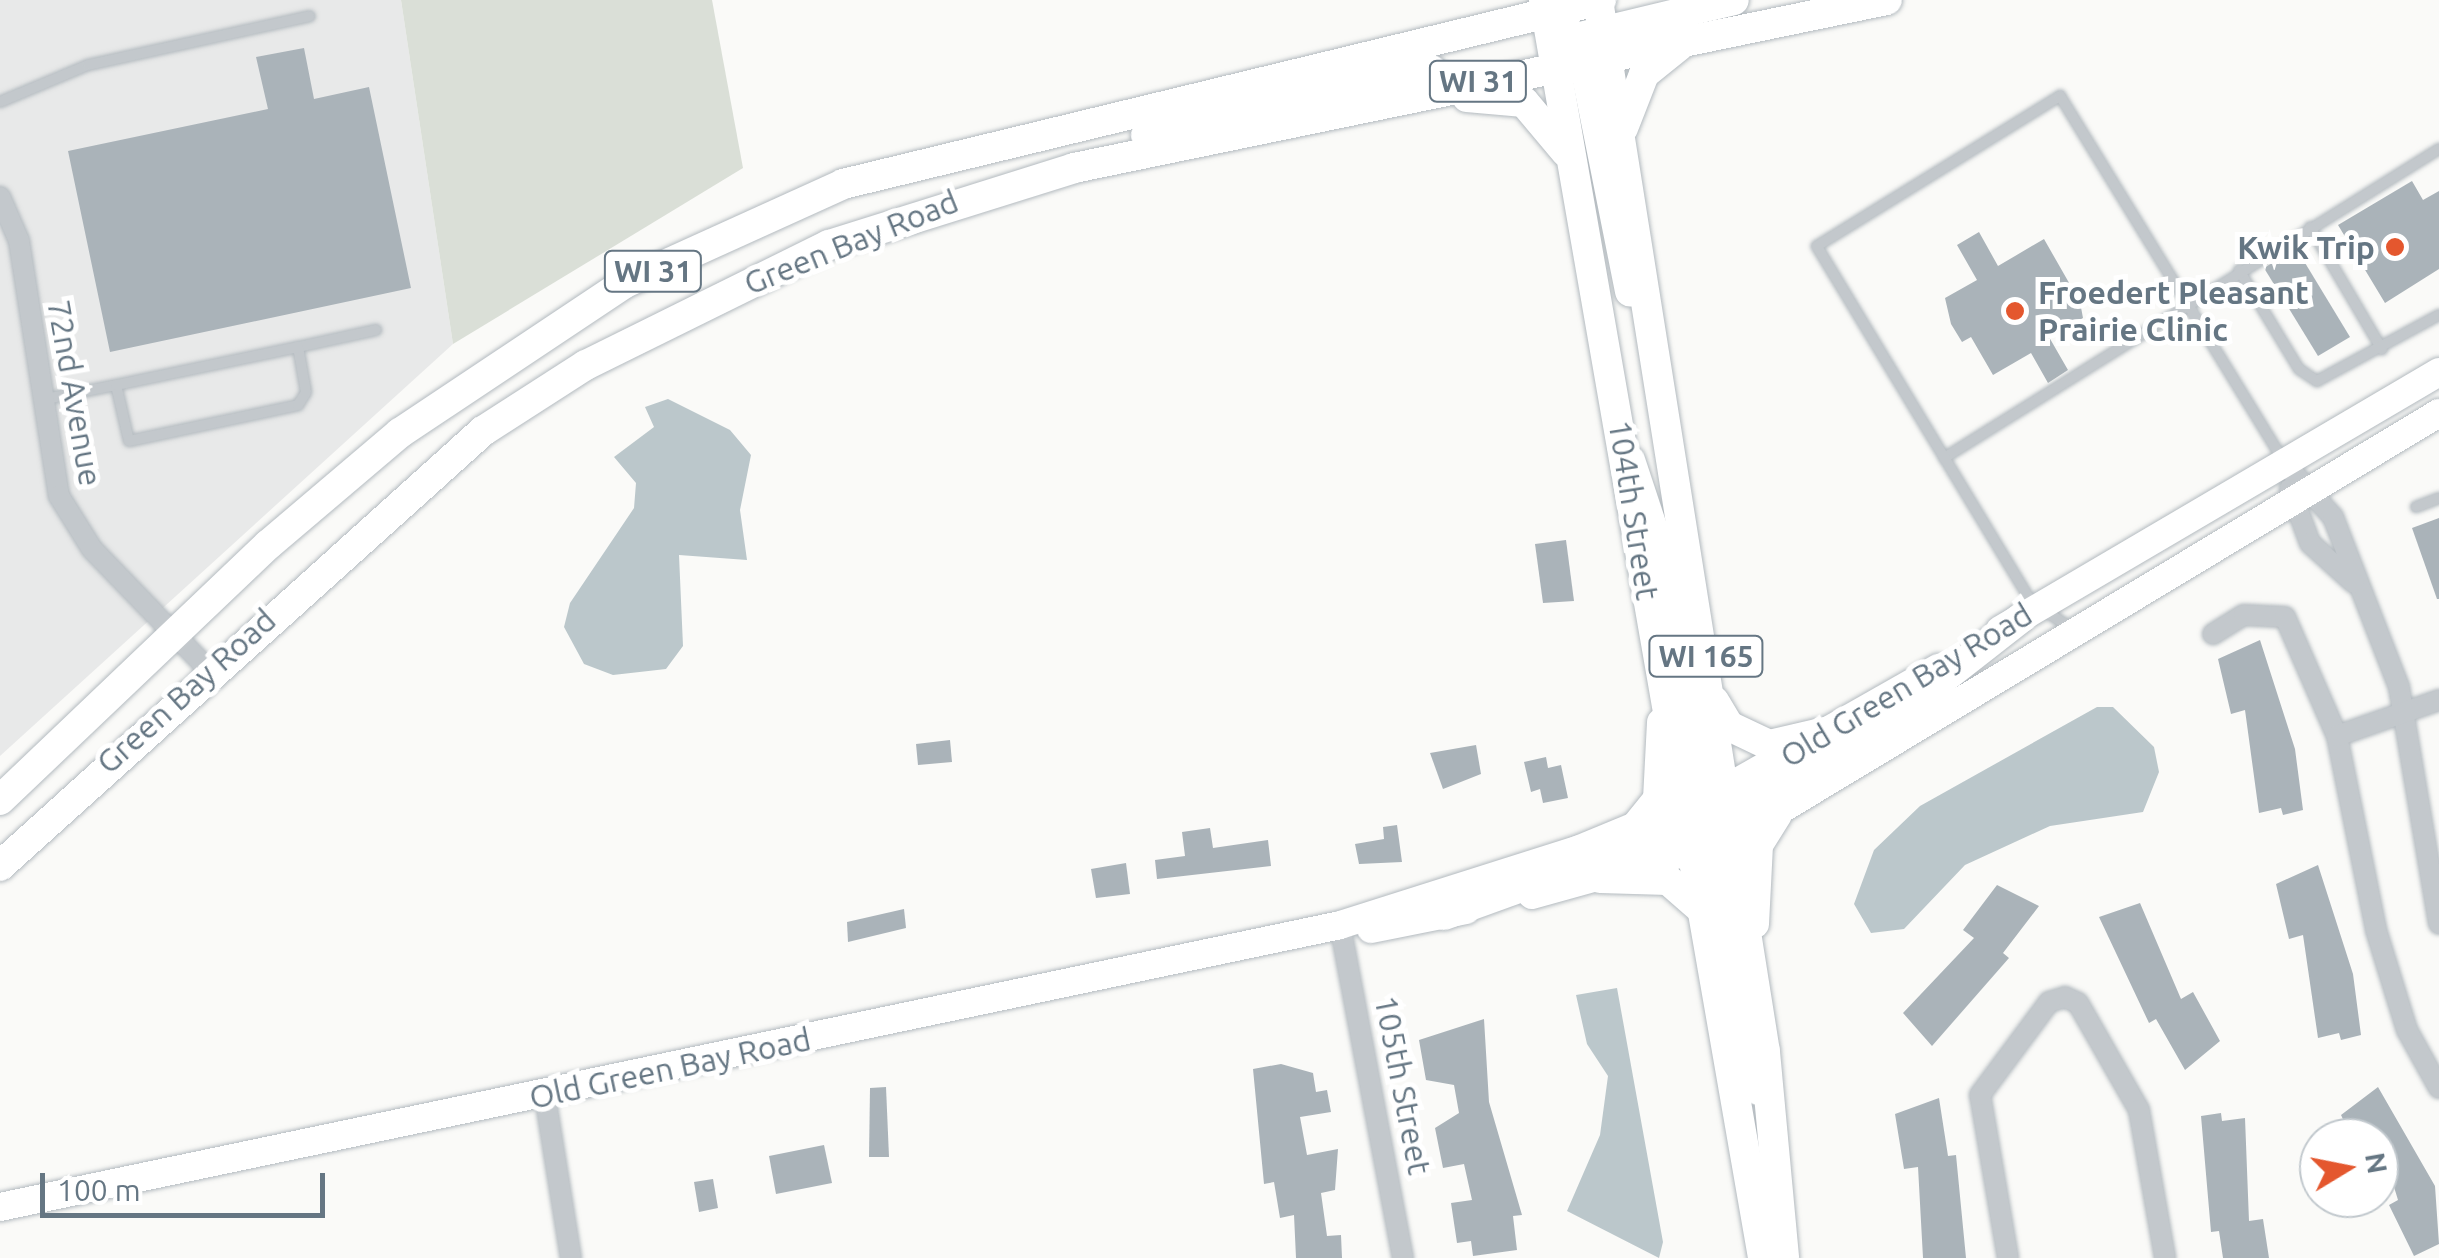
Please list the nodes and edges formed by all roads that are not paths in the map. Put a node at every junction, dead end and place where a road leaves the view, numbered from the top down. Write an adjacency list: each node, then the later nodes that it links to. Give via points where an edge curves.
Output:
1 (1507, 0): 6 (main road)
2 (1734, 0): 5 (main road)
3 (1887, 0): 7 (main road, Green Bay Road / WI 31)
4 (310, 16): 9 (lane, via 88,65)
5 (1578, 26): 6 (main road, Green Bay Road / WI 31); 7 (main road, Green Bay Road / WI 31); 8 (main road, Green Bay Road / WI 31); 10 (main road, 104th Street / WI 165); 12 (main road, 104th Street / WI 165); 13 (main road, via 1206,117); 24 (main road, via 1622,265)
6 (1459, 29): 36 (main road, Green Bay Road / WI 31, via 843,184 622,284 400,433)
7 (1691, 40): 10 (main road, via 1646,70)
8 (1401, 98): 12 (main road, via 1519,100 1543,117); 13 (main road, Green Bay Road / WI 31)
9 (0, 102)
10 (1621, 146): 24 (main road, 104th Street / WI 165)
11 (2439, 149): 15 (lane)
12 (1573, 164): 27 (main road, 104th Street / WI 165)
13 (1045, 175): 38 (main road, Green Bay Road / WI 31, via 829,245 586,364 482,431)
14 (0, 197): 25 (street, 72nd Avenue, via 19,241)
15 (2310, 226): 16 (lane); 21 (lane)
16 (2239, 270): 17 (lane); 21 (lane, via 2310,379 2334,377)
17 (2192, 311): 28 (lane); 28 (lane, via 2060,96 1817,246); 29 (lane)
18 (2439, 315): 21 (lane)
19 (376, 330): 20 (lane)
20 (298, 347): 23 (lane); 23 (lane, via 306,392 298,405 129,441)
21 (2382, 349)
22 (2439, 372): 29 (street, Old Green Bay Road)
23 (116, 386): 25 (lane)
24 (1665, 397): 40 (main road, 104th Street / WI 165)
25 (40, 400): 36 (street, 72nd Avenue, via 59,496 92,549)
26 (2439, 413): 30 (street, Old Green Bay Road)
27 (1623, 440): 39 (main road, 104th Street / WI 165); 47 (street, via 1666,561)
28 (1944, 458): 34 (lane)
29 (2284, 462): 30 (street); 34 (street, Old Green Bay Road)
30 (2302, 493): 33 (street, via 2338,528); 33 (street, via 2316,551); 35 (street, Old Green Bay Road)
31 (2439, 498): 32 (lane)
32 (2416, 508)
33 (2354, 583): 42 (street)
34 (2028, 613): 35 (lane); 43 (street, Old Green Bay Road); 47 (main road, via 1866,739)
35 (2080, 628): 46 (street, Old Green Bay Road)
36 (173, 634): 38 (street, 72nd Avenue); 45 (main road, Green Bay Road / WI 31)
37 (2212, 634): 44 (street, via 2244,616 2285,617)
38 (208, 670): 49 (main road, Green Bay Road / WI 31)
39 (1664, 691): 47 (main road, 104th Street / WI 165); 48 (street, via 1658,793)
40 (1711, 694): 43 (main road, via 1729,726 1762,744); 47 (main road, 104th Street / WI 165)
41 (2439, 700): 42 (street)
42 (2406, 709): 44 (street); 53 (street)
43 (1842, 728): 47 (street, Old Green Bay Road)
44 (2337, 736): 56 (street, via 2376,930 2407,1030)
45 (0, 800)
46 (1786, 807): 47 (street, Old Green Bay Road); 55 (street, via 1764,830 1756,864)
47 (1707, 821): 48 (street, Old Green Bay Road); 50 (street, Old Green Bay Road); 51 (main road, 104th Street / WI 165); 52 (main road); 55 (main road, 104th Street / WI 165); 58 (street)
48 (1630, 829): 54 (street, Old Green Bay Road)
49 (0, 866)
50 (1600, 878): 51 (main road, via 1668,880); 52 (street, Old Green Bay Road)
51 (1700, 908): 62 (main road, 104th Street / WI 165)
52 (1444, 915): 54 (street, Old Green Bay Road)
53 (2439, 924)
54 (1340, 925): 57 (street, Old Green Bay Road); 61 (street, 105th Street)
55 (1757, 1001): 58 (main road, 104th Street / WI 165)
56 (2439, 1088)
57 (544, 1096): 59 (street, Old Green Bay Road); 60 (street)
58 (1774, 1152): 63 (main road, 104th Street / WI 165)
59 (0, 1207)
60 (572, 1258)
61 (1403, 1258)
62 (1763, 1258)
63 (1784, 1258)
64 (2008, 1258): 65 (street, via 1980,1095 2049,1002 2065,997 2078,1003 2139,1110)
65 (2164, 1258)

